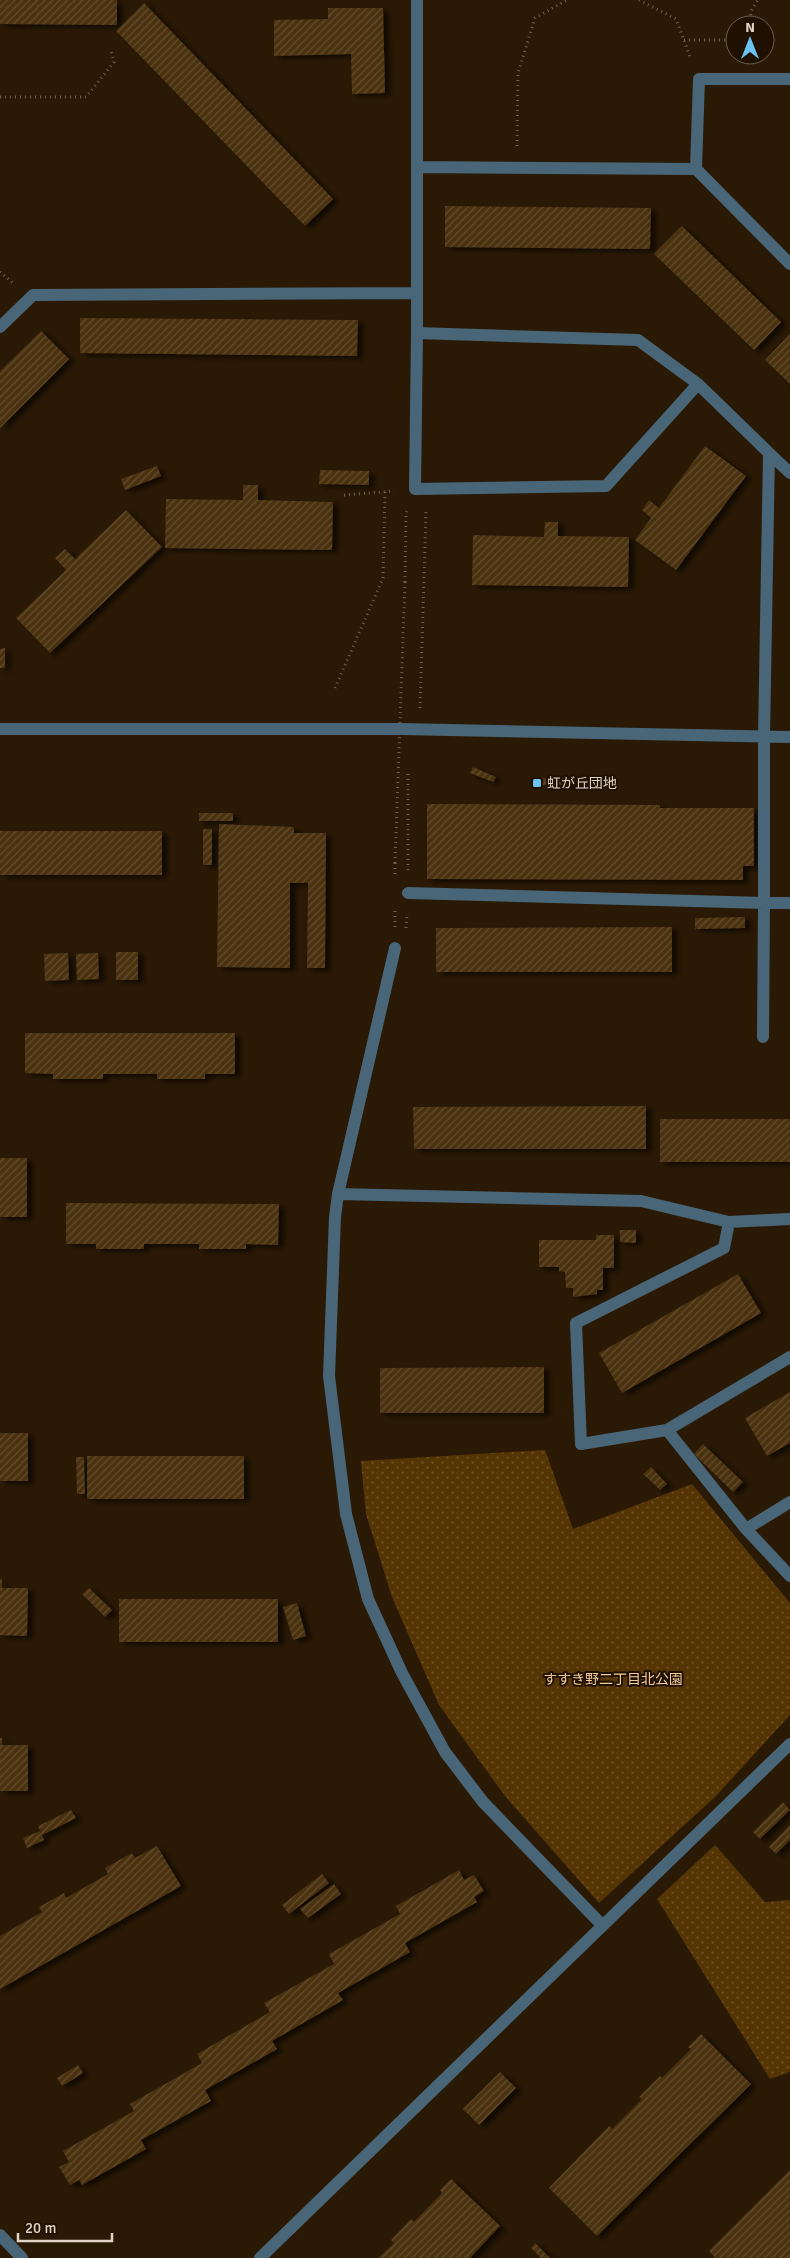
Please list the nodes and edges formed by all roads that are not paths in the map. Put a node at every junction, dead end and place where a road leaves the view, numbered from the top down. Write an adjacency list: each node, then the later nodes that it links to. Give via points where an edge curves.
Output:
1 (417, 0): 3 (street)
2 (790, 79): 4 (street, via 699,78)
3 (417, 166): 4 (street); 6 (street)
4 (696, 169): 5 (street)
5 (790, 264)
6 (417, 293): 7 (street, via 33,295); 8 (street)
7 (0, 326)
8 (417, 333): 9 (street, via 638,340); 9 (street, via 415,489 606,486)
9 (698, 384): 10 (street)
10 (769, 452): 11 (street); 13 (street)
11 (790, 473)
12 (0, 729): 13 (street, via 420,730)
13 (764, 736): 14 (street); 16 (street)
14 (790, 737)
15 (408, 893): 16 (street)
16 (764, 903): 17 (street); 19 (street)
17 (790, 903)
18 (395, 948): 20 (street)
19 (763, 1037)
20 (338, 1194): 22 (street, via 641,1201); 29 (street, via 329,1376 346,1514 368,1599 402,1673 445,1752 482,1802)
21 (790, 1219): 22 (street)
22 (728, 1222): 24 (street, via 724,1248 576,1322 581,1444)
23 (790, 1357): 24 (street)
24 (667, 1430): 26 (street)
25 (790, 1502): 26 (street)
26 (746, 1529): 27 (street)
27 (790, 1576)
28 (790, 1744): 29 (street)
29 (602, 1925): 32 (street)
30 (0, 2235): 31 (street)
31 (22, 2258)
32 (260, 2258)

